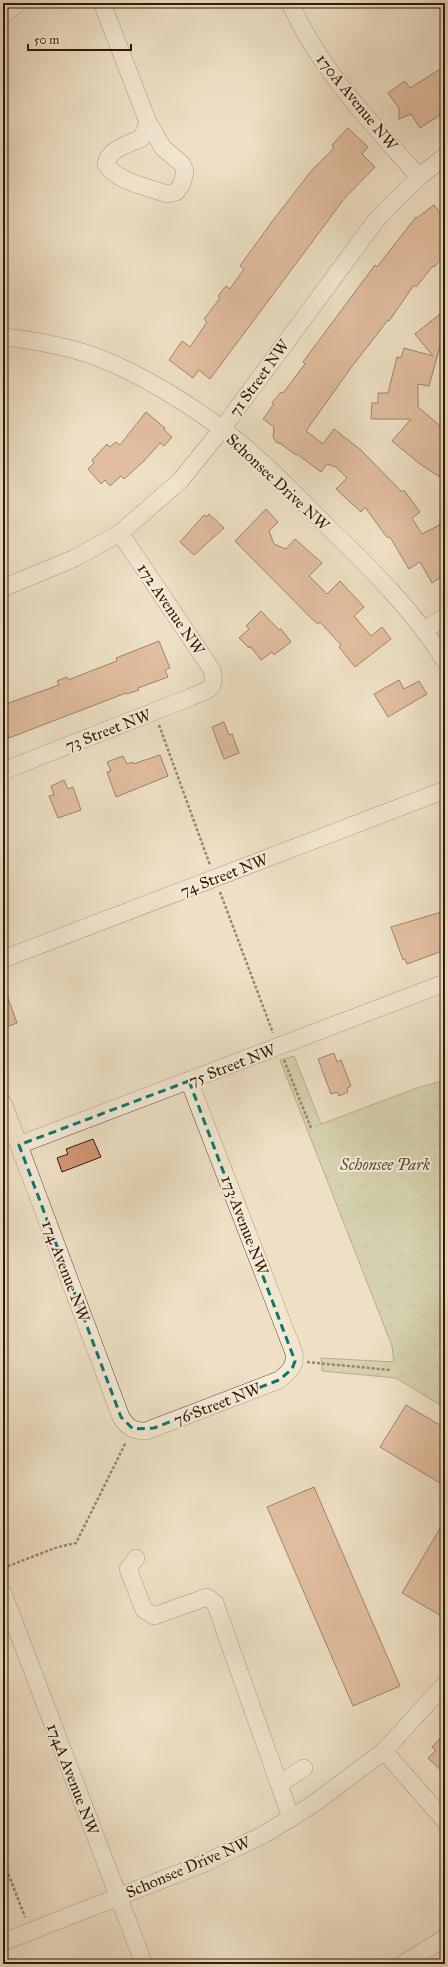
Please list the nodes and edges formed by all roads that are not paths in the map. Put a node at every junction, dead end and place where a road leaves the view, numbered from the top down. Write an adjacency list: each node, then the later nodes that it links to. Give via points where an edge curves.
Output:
1 (18, 3): 4 (street)
2 (102, 3): 5 (street)
3 (290, 3): 7 (street, 170A Avenue NW, via 306,37 334,79)
4 (3, 15)
5 (148, 122): 5 (street, via 142,138 114,151 107,158 106,164 110,171 118,176 167,194 176,192 182,184 185,171 182,164 163,148)
6 (445, 156): 7 (street, 71 Street NW)
7 (419, 177): 9 (street, 71 Street NW, via 386,209 359,241)
8 (3, 337): 9 (street, Schonsee Drive NW, via 75,350 100,359 174,397)
9 (222, 430): 10 (street, 71 Street NW, via 180,481); 13 (street, Schonsee Drive NW, via 263,464 351,549)
10 (120, 533): 11 (street, 71 Street NW, via 75,558); 15 (street, 172 Avenue NW, via 212,670 215,680)
11 (3, 588)
12 (445, 616): 13 (street)
13 (425, 630): 14 (street, Schonsee Drive NW)
14 (445, 661)
15 (211, 687): 16 (street, 73 Street NW, via 154,712)
16 (3, 770)
17 (445, 790): 18 (street, 74 Street NW)
18 (3, 959)
19 (445, 983): 20 (street, 75 Street NW)
20 (189, 1081): 22 (street, 75 Street NW); 23 (street, 173 Avenue NW, via 294,1353)
21 (3, 1103): 22 (street, 174 Avenue NW)
22 (19, 1145): 24 (street, 174 Avenue NW, via 121,1417 126,1425)
23 (293, 1365): 24 (street, 76 Street NW, via 279,1380 154,1428)
24 (136, 1430)
25 (136, 1558): 30 (street, via 128,1569 144,1610 154,1616 207,1596 215,1603)
26 (3, 1593): 33 (street, 174A Avenue NW)
27 (445, 1684): 28 (street, Schonsee Drive NW)
28 (384, 1751): 31 (street, Schonsee Drive NW); 32 (street)
29 (304, 1768): 30 (street)
30 (279, 1784): 31 (street)
31 (291, 1818): 33 (street, Schonsee Drive NW, via 265,1834 205,1863)
32 (445, 1821)
33 (118, 1896): 35 (street, Schonsee Drive NW); 36 (street, 174A Avenue NW)
34 (445, 1938): 37 (street)
35 (3, 1942)
36 (144, 1964)
37 (403, 1964)

